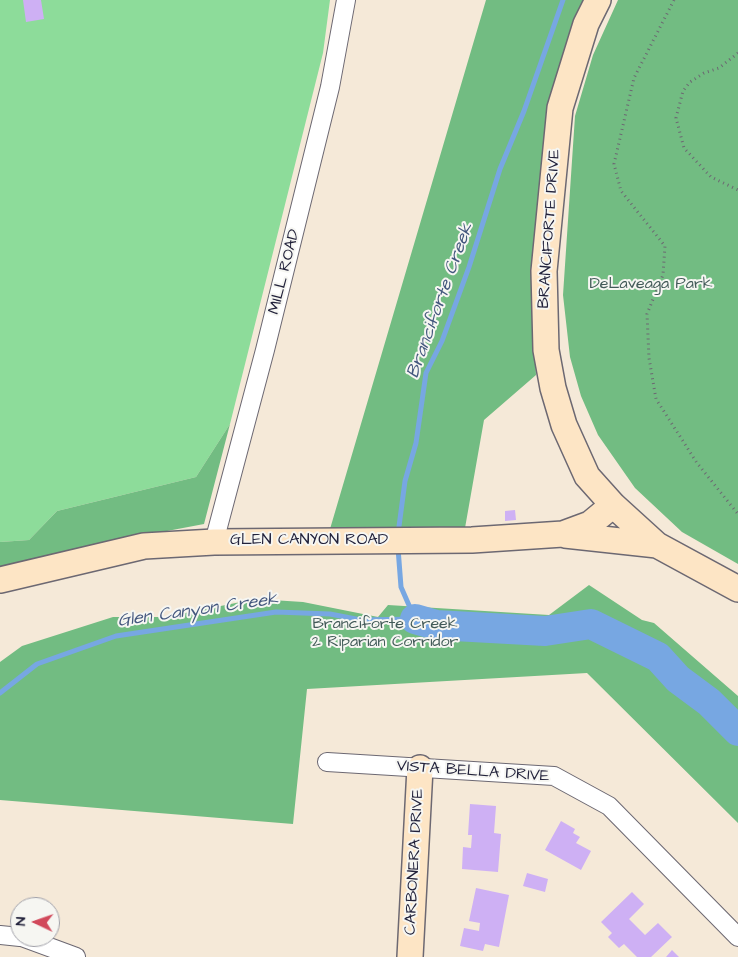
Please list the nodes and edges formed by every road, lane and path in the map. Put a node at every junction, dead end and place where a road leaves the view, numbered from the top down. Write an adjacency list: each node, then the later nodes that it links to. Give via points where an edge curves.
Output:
1 (346, 0): 10 (street, MILL ROAD, via 328,97)
2 (598, 0): 6 (street, BRANCIFORTE DRIVE, via 586,24 560,108 544,271 546,350 553,388 564,425)
3 (674, 0): 8 (path, via 634,78 614,164 621,191 665,246 664,275 648,314 649,358 656,399 697,463)
4 (738, 53): 5 (path, via 719,68 690,82 683,91 676,118 684,148 711,177)
5 (738, 190)
6 (588, 476): 7 (street, BRANCIFORTE DRIVE); 9 (street, via 588,499 580,518)
7 (613, 505): 9 (street, GLEN CANYON ROAD, via 590,524); 11 (street, BRANCIFORTE DRIVE)
8 (738, 514)
9 (563, 534): 10 (street, GLEN CANYON ROAD, via 472,540); 11 (street)
10 (214, 542): 12 (street, GLEN CANYON ROAD, via 144,546)
11 (657, 545): 13 (street, BRANCIFORTE DRIVE)
12 (0, 580)
13 (738, 590)
14 (327, 762): 15 (street, VISTA BELLA DRIVE)
15 (420, 768): 16 (street, VISTA BELLA DRIVE, via 554,776 609,806); 19 (street, CARBONERA DRIVE)
16 (738, 938)
17 (48, 947): 18 (street)
18 (76, 957)
19 (410, 957)

